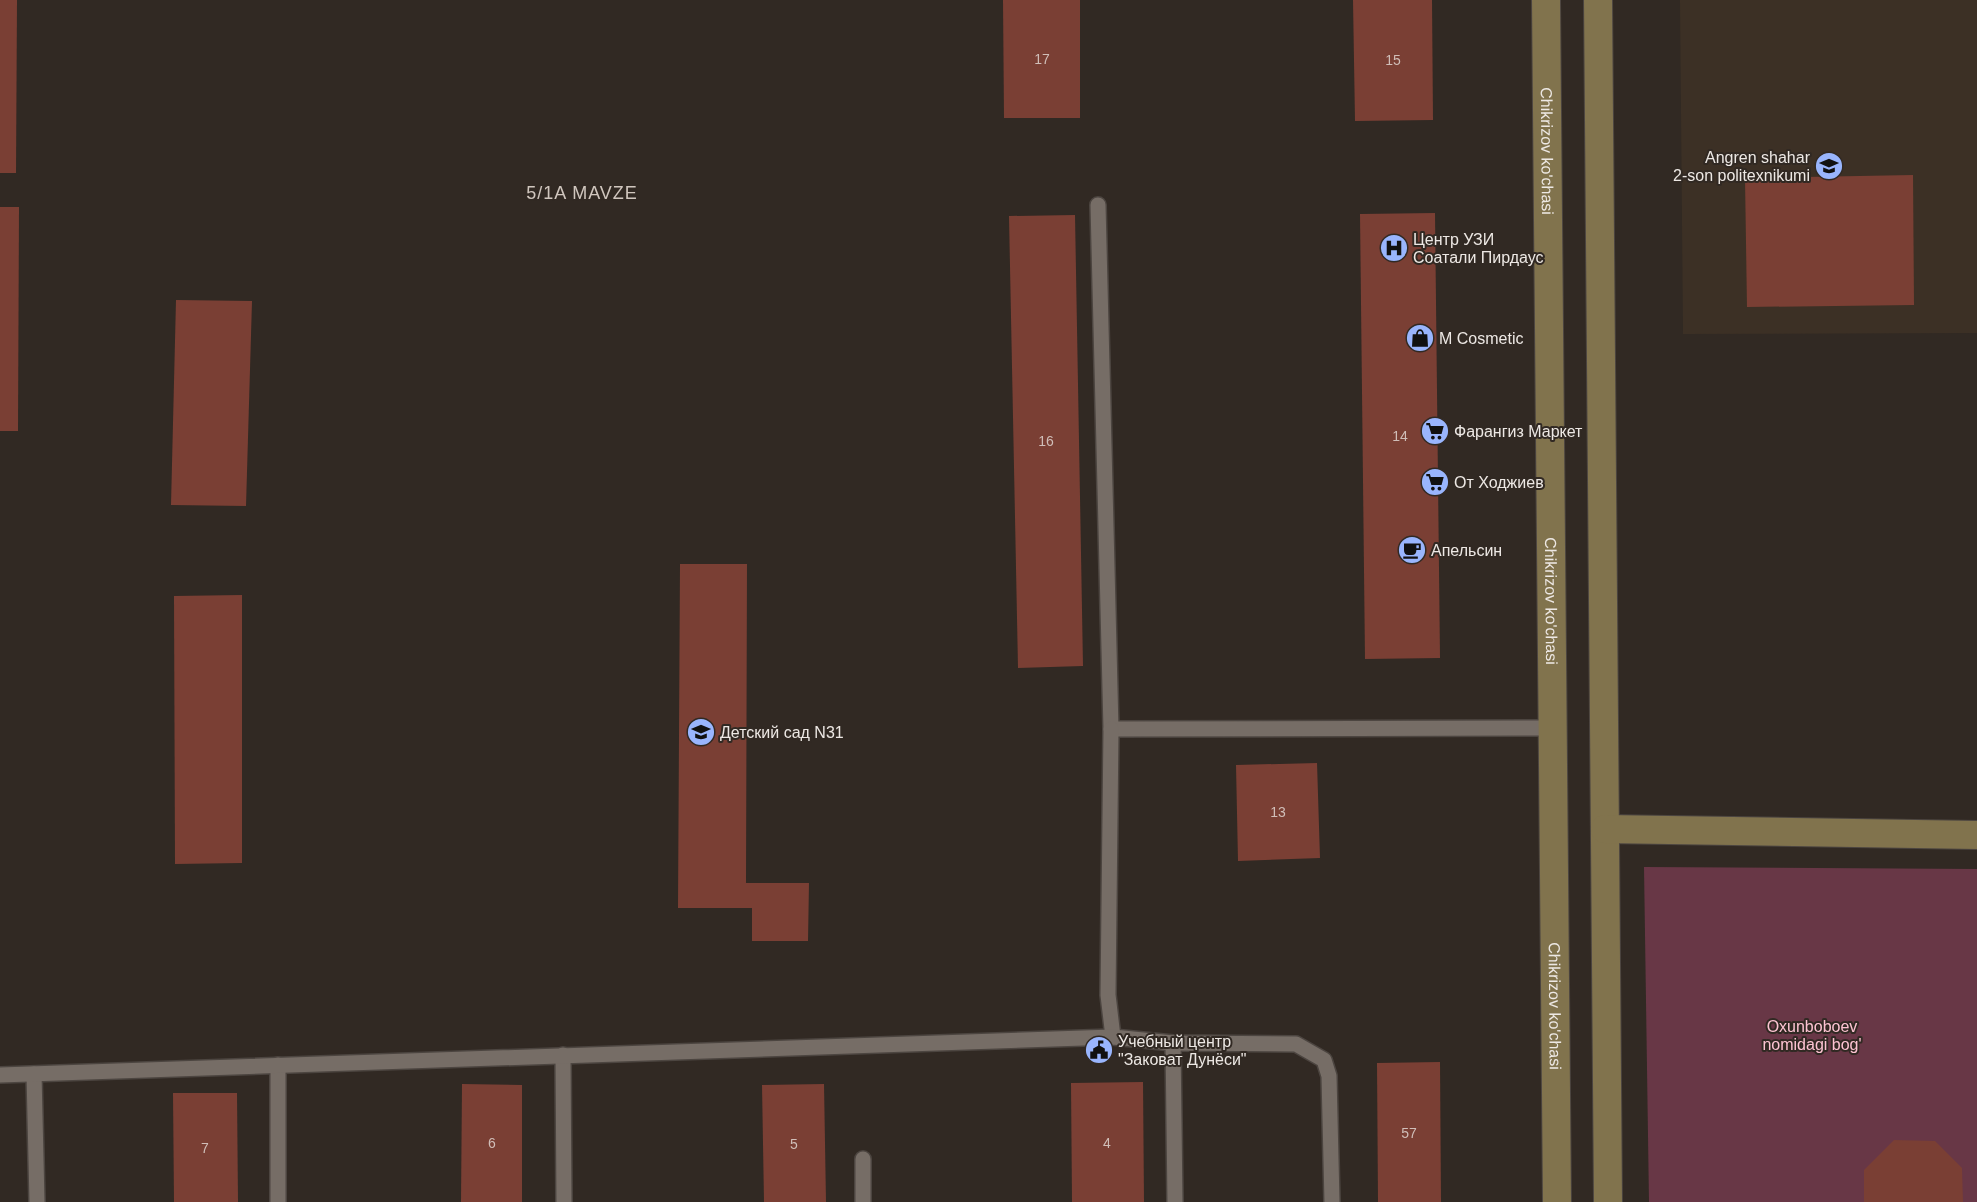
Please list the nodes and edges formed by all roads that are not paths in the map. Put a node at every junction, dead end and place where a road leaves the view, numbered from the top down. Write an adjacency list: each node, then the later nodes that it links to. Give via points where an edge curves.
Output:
1 (1546, 0): 4 (main road, Chikrizov ko'chasi)
2 (1598, 0): 6 (main road)
3 (1098, 205): 5 (lane)
4 (1554, 728): 5 (lane); 21 (main road, Chikrizov ko'chasi)
5 (1111, 729): 8 (lane, via 1108,995)
6 (1604, 829): 7 (main road); 22 (main road)
7 (1977, 835)
8 (1113, 1037): 9 (lane); 10 (lane)
9 (1173, 1043): 19 (lane); 20 (lane, via 1296,1044 1324,1060 1329,1076)
10 (563, 1055): 11 (lane); 17 (lane)
11 (278, 1065): 12 (lane); 16 (lane)
12 (34, 1074): 13 (lane); 15 (lane)
13 (0, 1075)
14 (863, 1159): 18 (lane)
15 (36, 1202)
16 (278, 1202)
17 (564, 1202)
18 (863, 1202)
19 (1175, 1202)
20 (1332, 1202)
21 (1558, 1202)
22 (1608, 1202)

